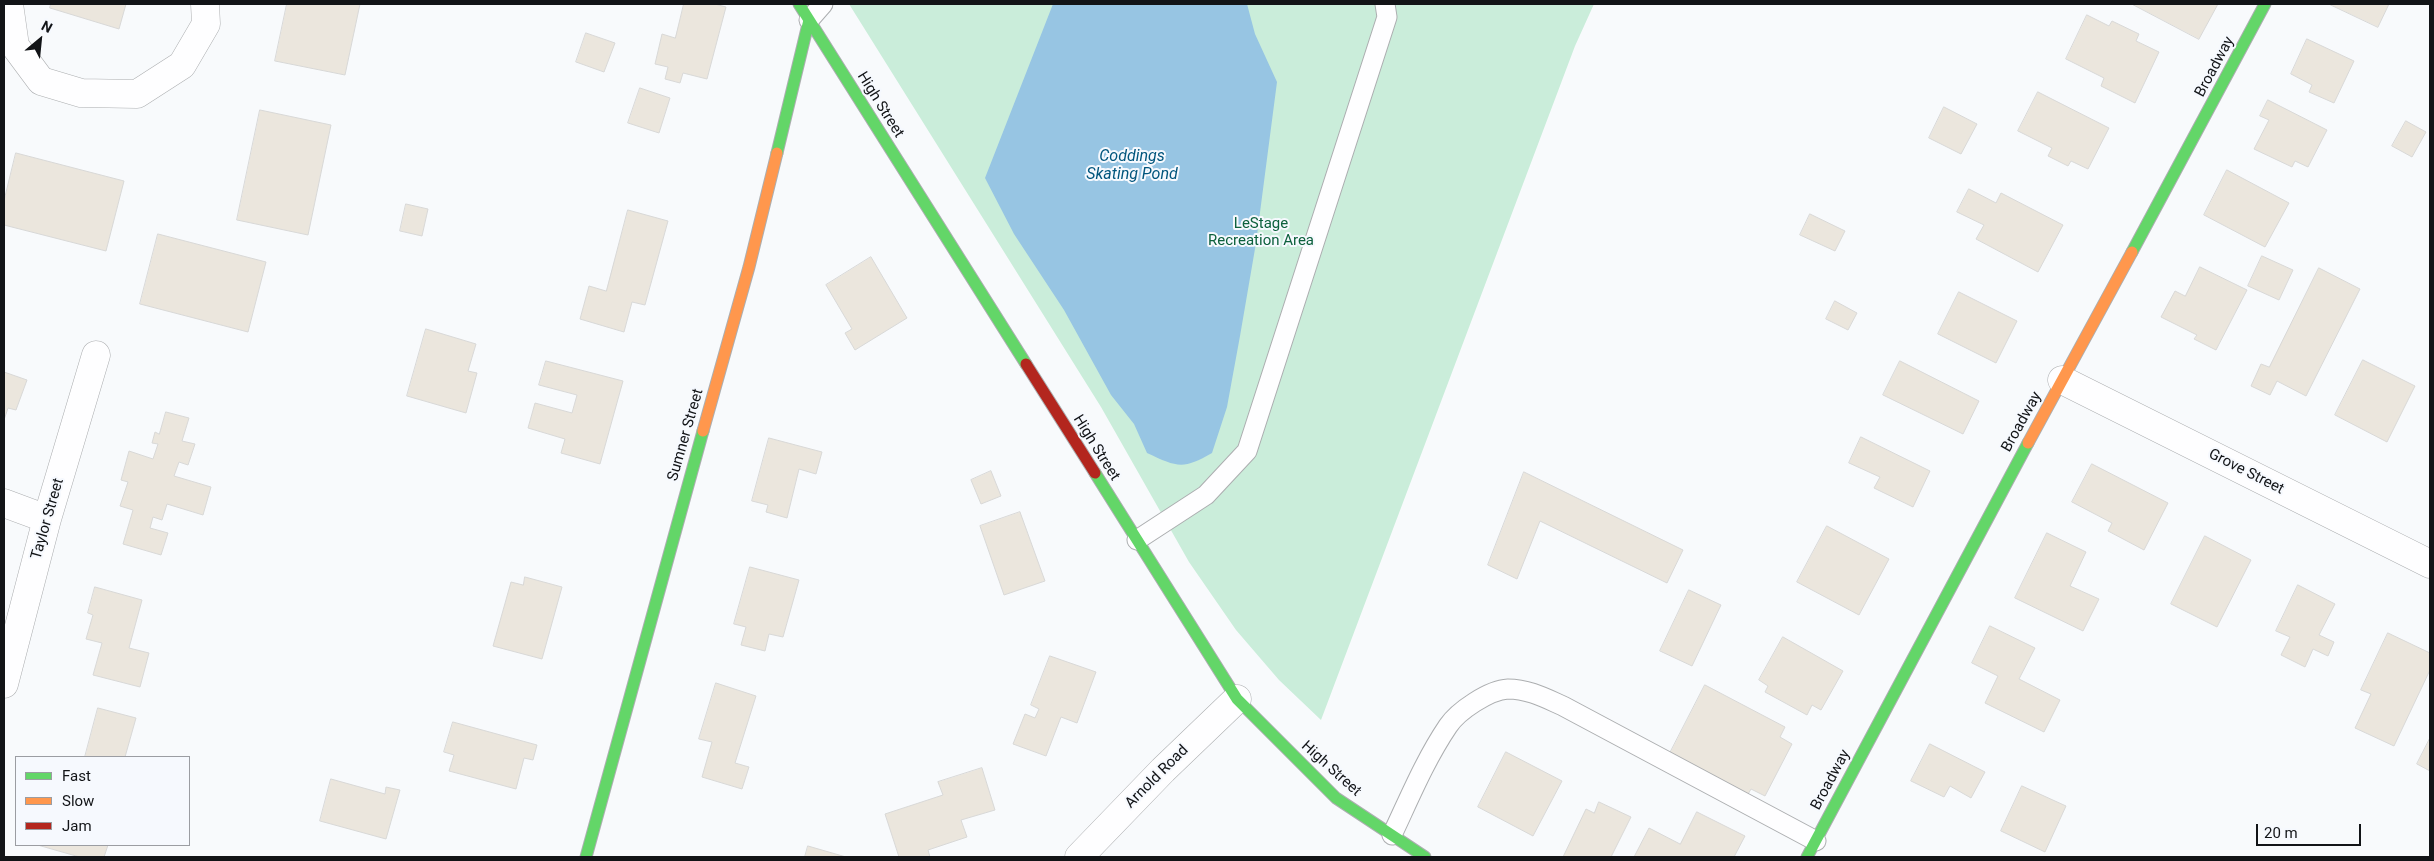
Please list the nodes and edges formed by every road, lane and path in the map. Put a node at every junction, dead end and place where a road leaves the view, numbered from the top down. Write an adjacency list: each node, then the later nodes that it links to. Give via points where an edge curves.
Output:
1 (9, 4): 2 (street, via 15,46 41,81 81,93 137,94 182,65 206,24)
2 (205, 4)
3 (799, 4): 7 (street, High Street)
4 (823, 4): 7 (lane)
5 (1385, 4): 12 (lane, via 1387,17 1247,451 1206,495)
6 (2265, 4): 9 (street, Broadway)
7 (809, 20): 12 (street, High Street); 18 (street, Sumner Street, via 749,268)
8 (96, 355): 11 (street, Taylor Street)
9 (2062, 380): 13 (street, Grove Street); 17 (street, Broadway)
10 (4, 503): 11 (street)
11 (47, 519): 14 (street, Taylor Street)
12 (1137, 540): 15 (street, High Street)
13 (2430, 564)
14 (4, 684)
15 (1236, 699): 16 (street, High Street, via 1336,798); 19 (street, Arnold Road)
16 (1392, 835): 17 (lane, via 1449,724 1479,698 1507,689 1532,692 1563,706); 20 (street, High Street)
17 (1812, 849)
18 (586, 857)
19 (1079, 857)
20 (1425, 857)

